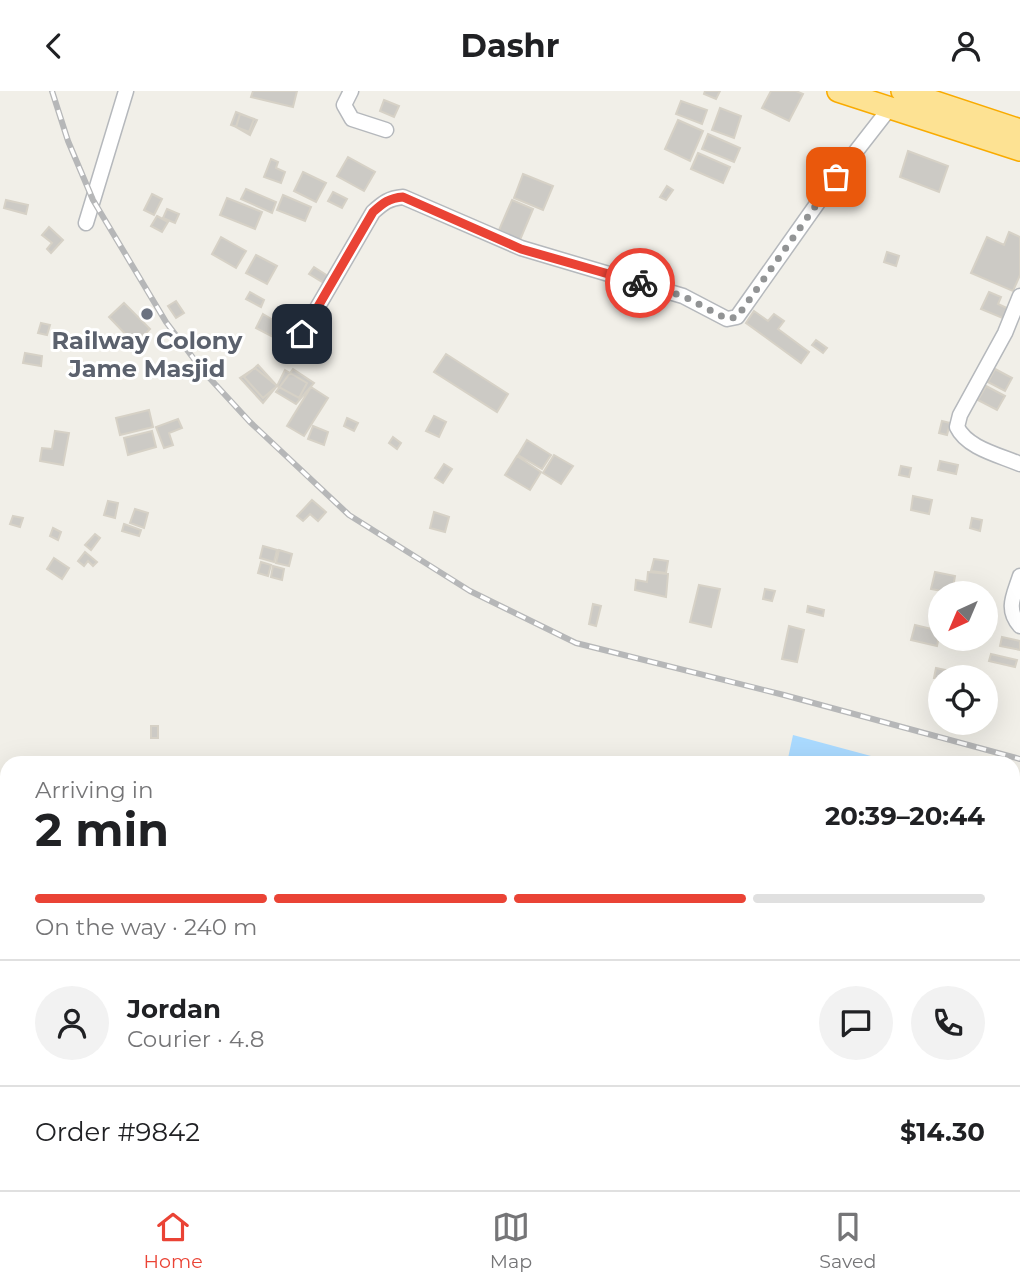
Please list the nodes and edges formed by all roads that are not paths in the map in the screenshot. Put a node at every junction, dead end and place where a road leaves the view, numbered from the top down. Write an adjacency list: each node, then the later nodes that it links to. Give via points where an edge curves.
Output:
1 (125, 91): 9 (street)
2 (351, 91): 6 (street, via 344,105 352,118)
3 (838, 91): 5 (highway)
4 (902, 91): 7 (highway)
5 (889, 109): 8 (highway); 11 (street, via 737,317 727,319 683,296 521,249 403,197 383,202 373,212)
6 (386, 130)
7 (1020, 130)
8 (1020, 150)
9 (86, 223)
10 (1020, 296): 12 (street, via 957,427 961,436 974,444)
11 (302, 334)
12 (1020, 464)
13 (1020, 576): 14 (street, via 1011,607)
14 (1020, 626)

